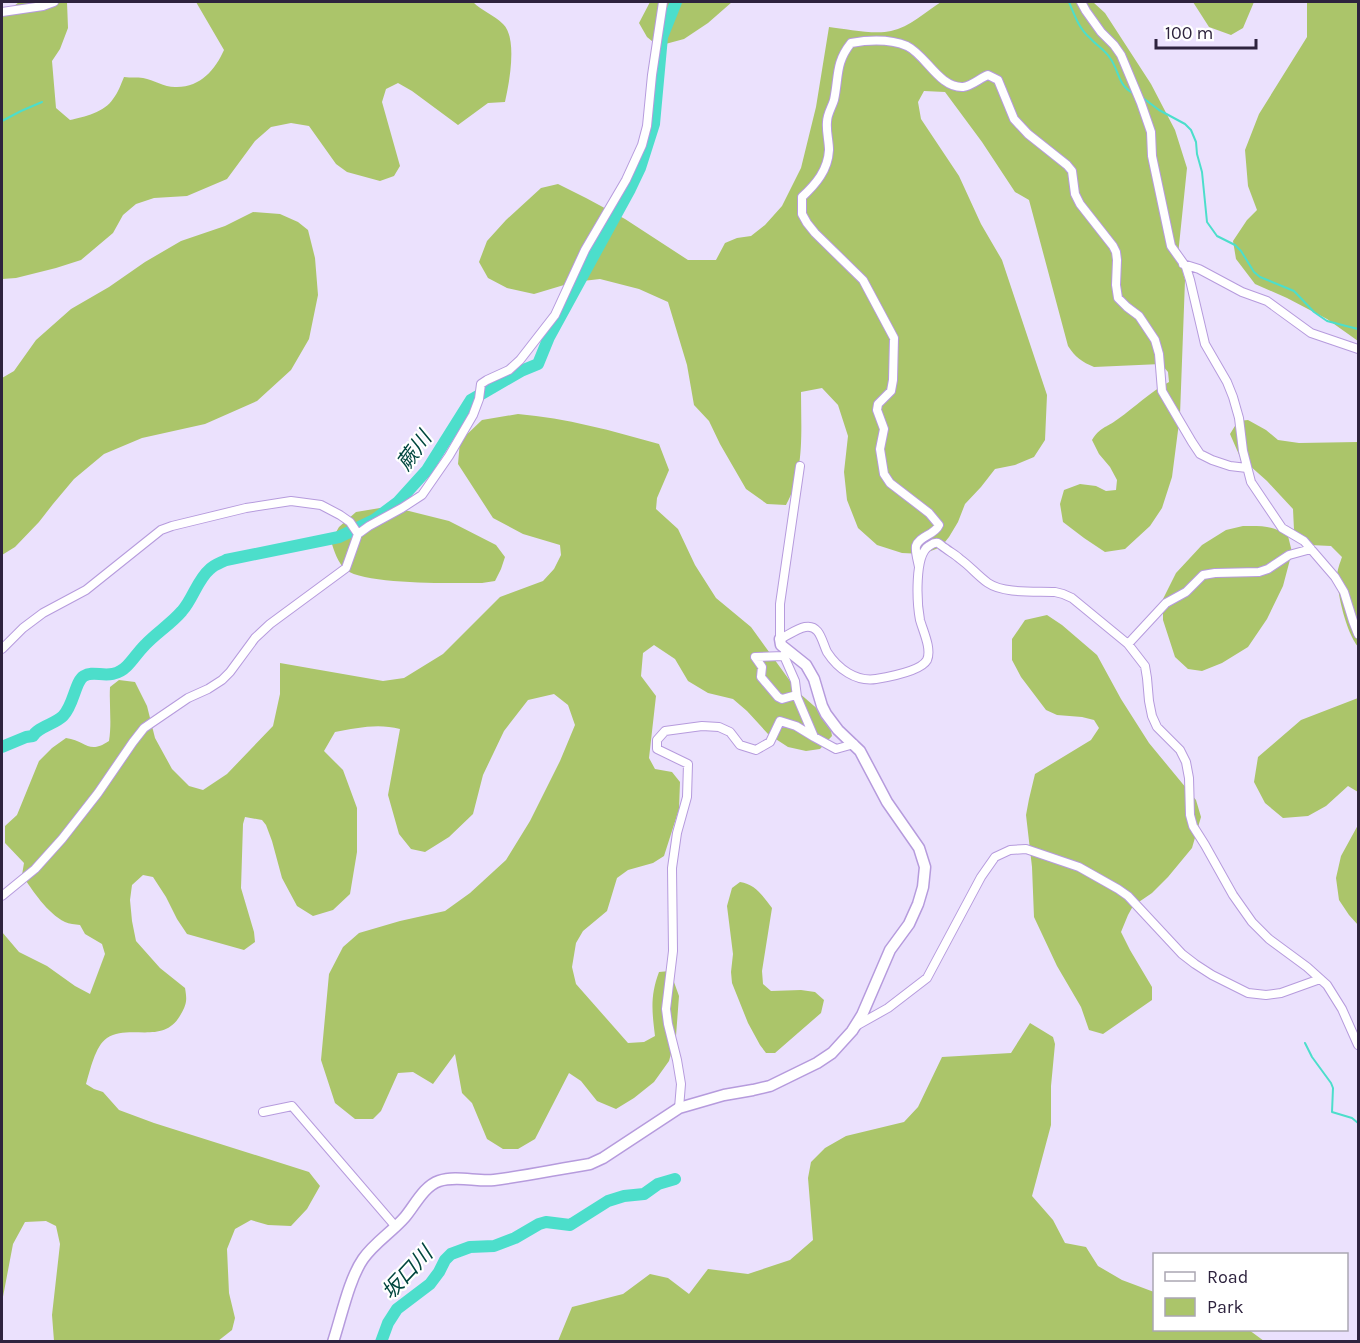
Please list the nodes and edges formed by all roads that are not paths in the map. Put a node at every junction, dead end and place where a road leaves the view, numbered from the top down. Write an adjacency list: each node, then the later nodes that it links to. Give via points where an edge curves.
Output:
1 (54, 2): 4 (street)
2 (663, 2): 9 (street, via 642,145 581,257 555,315 520,360 481,384 473,416 422,495)
3 (1082, 2): 5 (street, via 1120,55 1141,103 1151,132 1152,156 1171,246)
4 (2, 12)
5 (1184, 264): 6 (street, via 1267,301 1311,333); 8 (street, via 1205,344 1233,397)
6 (1359, 349)
7 (800, 466): 13 (street, via 780,604)
8 (1247, 468): 10 (street, via 1251,482 1282,528); 11 (street, via 1212,460 1200,454 1192,442 1162,392 1155,340 1139,316 1118,298 1113,246 1080,204 1072,171 1014,119 998,80 988,75 969,86 952,85 908,47 886,42 851,43 837,73 828,115 827,161 821,176 802,197 802,214 815,233 863,280 894,339 891,391 877,410 884,429 881,461 890,483 939,525 917,545)
9 (358, 534): 15 (street, via 340,514 291,501 172,526 161,530 86,590 43,613); 20 (street, via 346,568 270,624 222,680 144,728 62,839 35,869)
10 (1311, 549): 12 (street, via 1344,592); 14 (street, via 1289,555 1259,572 1203,575 1186,592 1166,603)
11 (919, 567): 13 (street, via 917,603 928,650 927,658 918,667 864,679 846,672 811,628); 14 (street, via 926,548 939,543 996,587 1055,592 1072,598)
12 (1359, 634)
13 (780, 639): 16 (street)
14 (1128, 644): 21 (street, via 1144,666 1157,727 1180,750 1186,762 1193,826 1252,922)
15 (2, 649)
16 (785, 653): 17 (street); 17 (street, via 755,657 762,667 761,677 778,697); 19 (street, via 806,665 826,714)
17 (796, 695): 18 (street)
18 (814, 737): 19 (street, via 836,749); 24 (street, via 780,721 770,742 756,750 740,745 730,732 719,727 665,731 657,740 657,749 688,764 687,797 672,868 673,951 666,1009 681,1084)
19 (854, 744): 22 (street, via 919,848 925,867 913,915 890,950)
20 (2, 896)
21 (1320, 979): 22 (street, via 1281,993 1248,993 1189,959 1118,889 1078,867 1026,849 1010,850 995,857 981,877 927,978 888,1008); 23 (street, via 1342,1009)
22 (856, 1026): 24 (street, via 832,1053 771,1086)
23 (1359, 1045)
24 (679, 1108): 26 (street, via 590,1164 494,1180 435,1182)
25 (263, 1112): 26 (street, via 292,1106)
26 (396, 1227): 27 (street, via 357,1269)
27 (333, 1341)

